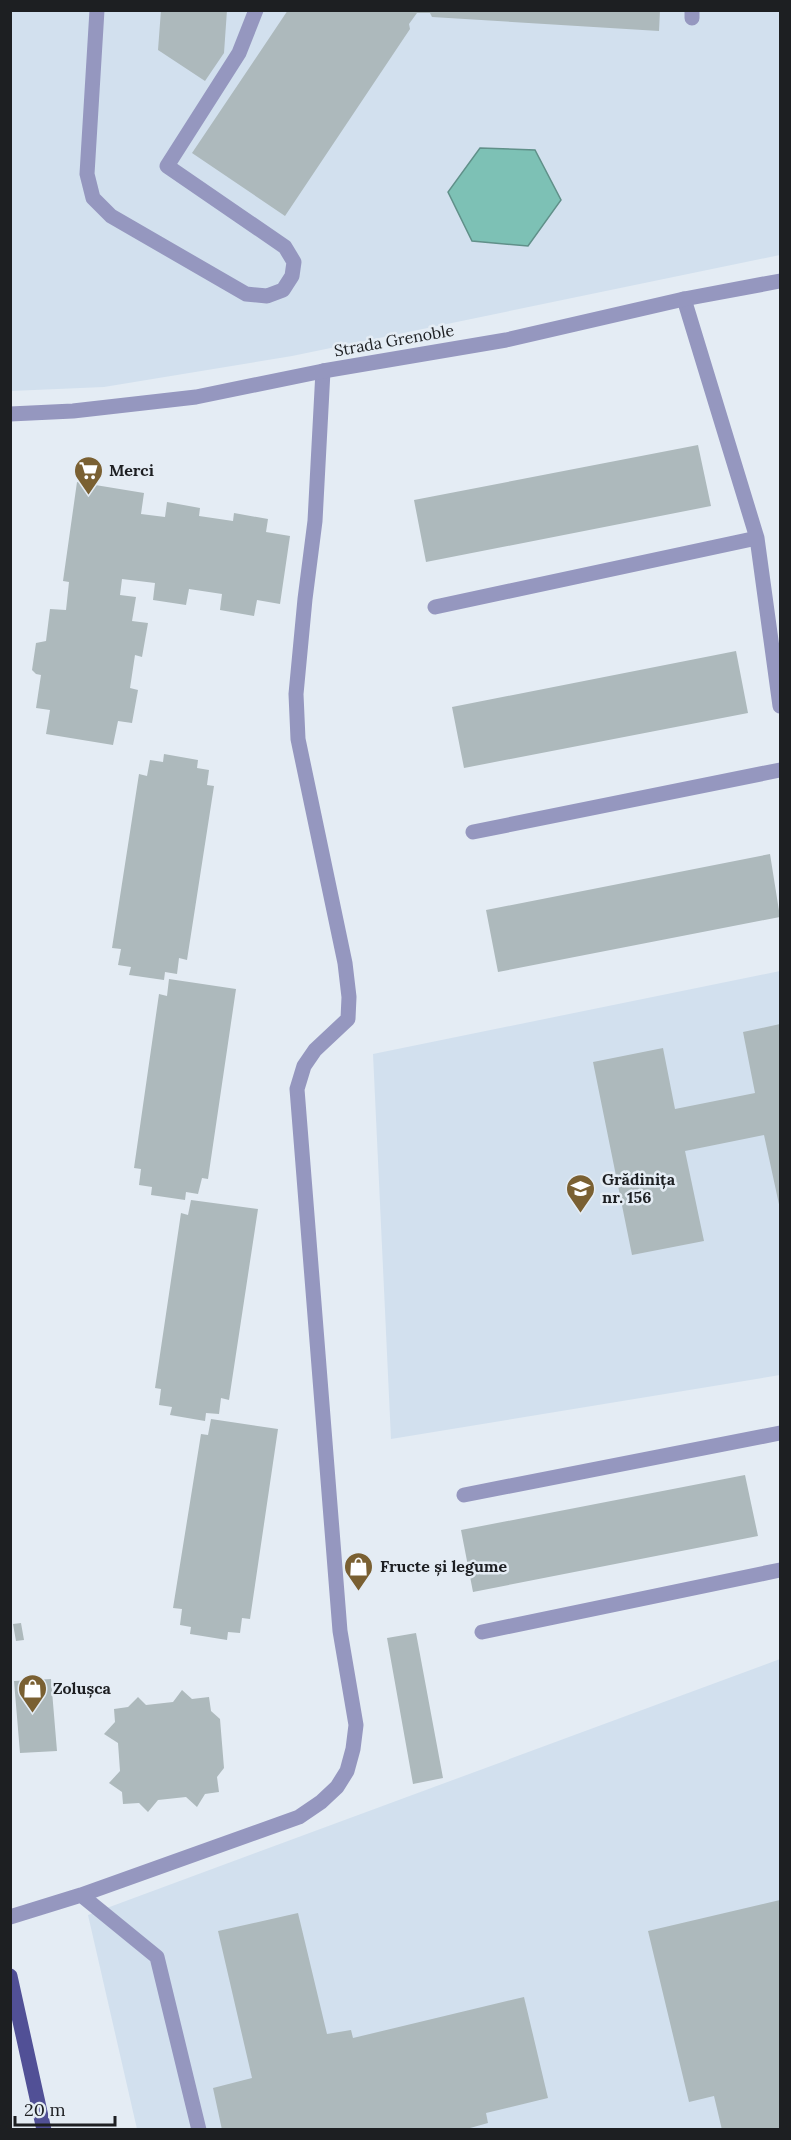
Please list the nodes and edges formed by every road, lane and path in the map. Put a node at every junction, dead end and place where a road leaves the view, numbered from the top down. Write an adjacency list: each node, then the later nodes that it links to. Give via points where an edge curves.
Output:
1 (97, 10): 2 (street, via 87,174 93,198 111,216 246,294 267,296 283,290 292,276 294,262 285,247 167,166 239,53)
2 (256, 10)
3 (780, 281): 4 (street, Strada Grenoble)
4 (684, 299): 5 (street, Strada Grenoble, via 506,340); 7 (street)
5 (323, 371): 6 (street, Strada Grenoble, via 196,397); 16 (street, via 315,521 296,694 298,739 350,997 348,1019 315,1050 304,1066 297,1089 340,1631 356,1725 353,1749 347,1771 337,1787 299,1817)
6 (10, 414)
7 (757, 538): 8 (street); 9 (street)
8 (435, 607)
9 (780, 706)
10 (780, 770): 11 (street)
11 (472, 832)
12 (780, 1433): 13 (street)
13 (464, 1496)
14 (780, 1570): 15 (street)
15 (482, 1632)
16 (81, 1895): 17 (street); 20 (street, via 157,1957)
17 (10, 1917)
18 (10, 1976): 19 (main road)
19 (44, 2130)
20 (199, 2130)

